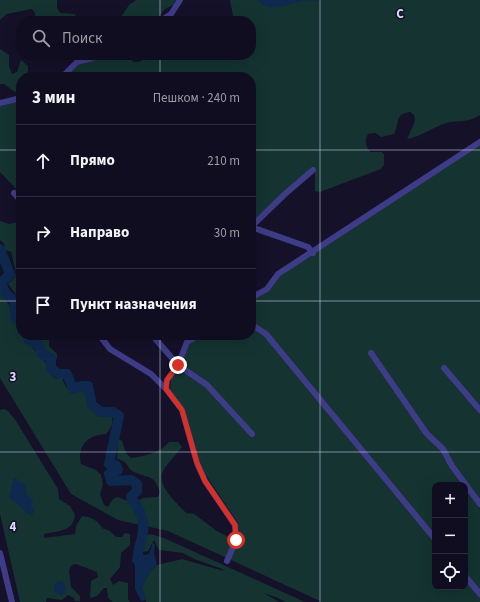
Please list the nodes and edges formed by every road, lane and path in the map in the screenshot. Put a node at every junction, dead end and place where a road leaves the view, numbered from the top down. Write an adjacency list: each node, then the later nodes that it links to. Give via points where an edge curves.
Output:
1 (180, 0): 2 (street)
2 (168, 16)
3 (84, 60): 4 (street, via 76,62)
4 (67, 72)
5 (16, 99): 6 (street)
6 (0, 103)
7 (480, 142): 13 (street)
8 (313, 170): 11 (street)
9 (14, 193): 10 (street)
10 (16, 195)
11 (256, 222)
12 (256, 229): 13 (street, via 308,247)
13 (312, 253): 14 (street, via 278,274 267,289)
14 (256, 295)
15 (256, 327): 26 (street, via 266,334)
16 (103, 340): 22 (street, via 110,349 151,374)
17 (156, 340): 20 (street)
18 (190, 340): 20 (street, via 187,342)
19 (371, 353): 25 (street, via 427,434 443,449 452,466)
20 (178, 365): 22 (street, via 167,380); 24 (street, via 207,385)
21 (444, 368): 23 (street)
22 (166, 389): 28 (street, via 182,410 197,463 205,481 235,525 236,540)
23 (480, 410)
24 (252, 434)
25 (480, 504)
26 (432, 535)
27 (0, 553): 31 (street)
28 (227, 561)
29 (468, 580): 30 (street)
30 (480, 594)
31 (12, 602)

